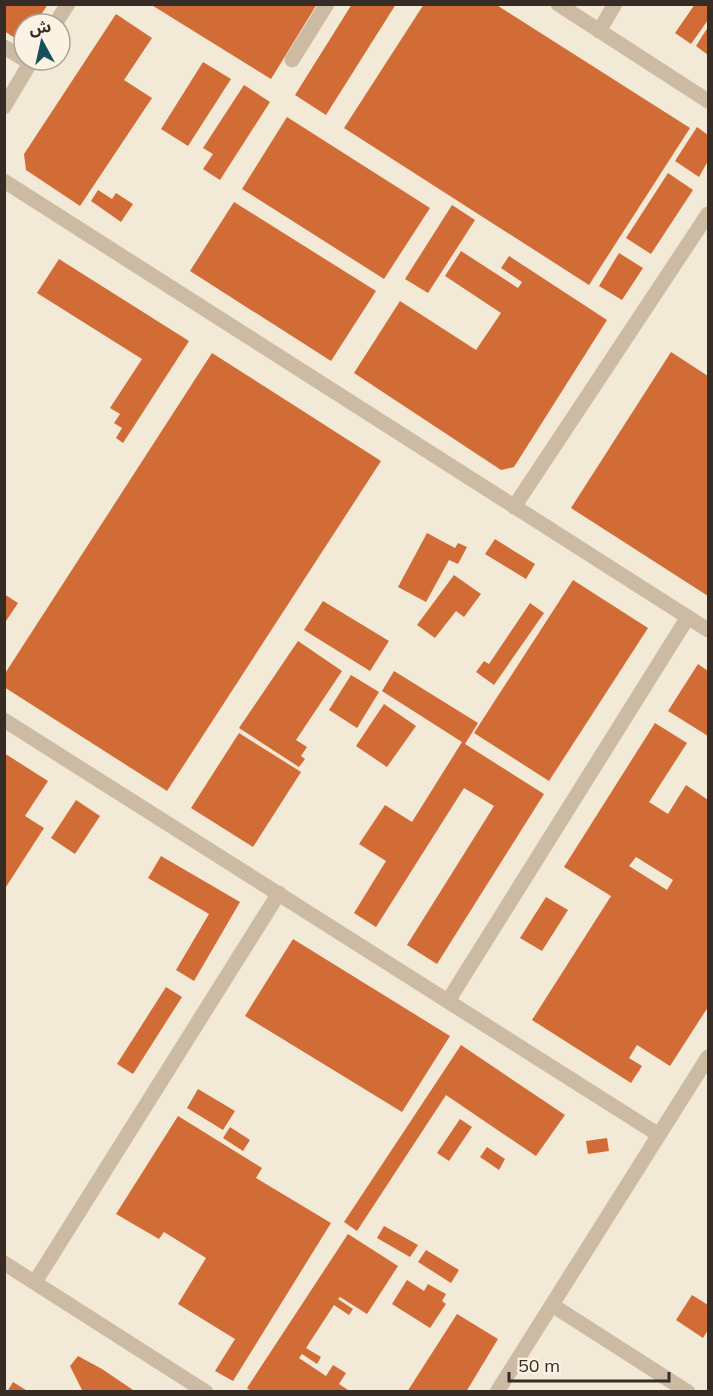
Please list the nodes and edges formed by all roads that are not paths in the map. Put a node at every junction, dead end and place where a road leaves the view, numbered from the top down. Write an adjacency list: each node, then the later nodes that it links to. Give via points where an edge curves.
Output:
1 (327, 4): 5 (street)
2 (558, 4): 4 (street)
3 (615, 4): 4 (street)
4 (599, 31): 7 (street)
5 (292, 60)
6 (22, 72): 8 (street)
7 (708, 101)
8 (4, 107)
9 (4, 181): 11 (street)
10 (708, 214): 11 (street)
11 (514, 507): 12 (street)
12 (688, 617): 13 (street); 16 (street)
13 (708, 630)
14 (4, 720): 15 (street)
15 (279, 893): 16 (street); 20 (street)
16 (448, 1001): 18 (street)
17 (708, 1057): 18 (street)
18 (659, 1135): 21 (street)
19 (4, 1263): 20 (street)
20 (35, 1282): 22 (street)
21 (552, 1305): 23 (street); 24 (street)
22 (206, 1392)
23 (497, 1392)
24 (688, 1392)

